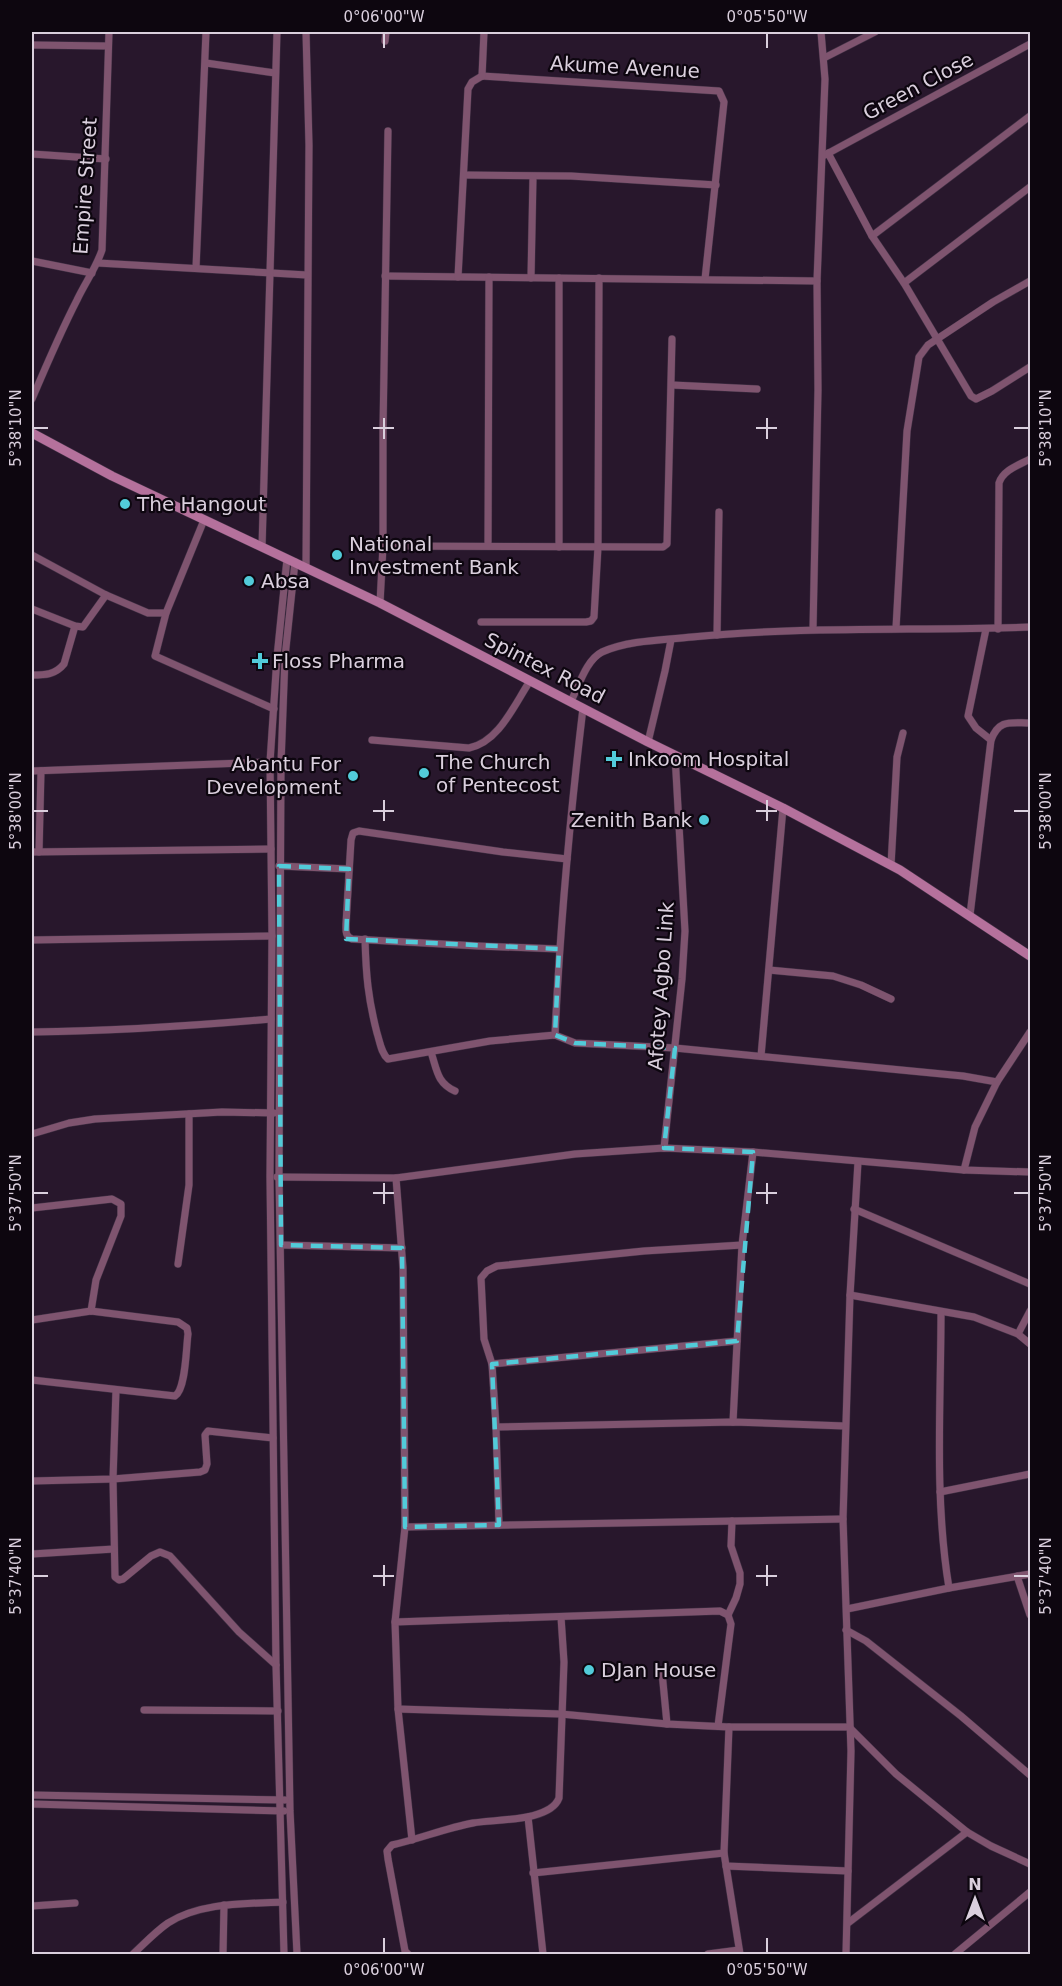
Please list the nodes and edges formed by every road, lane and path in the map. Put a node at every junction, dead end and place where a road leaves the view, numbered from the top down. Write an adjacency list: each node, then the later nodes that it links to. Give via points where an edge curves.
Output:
1 (109, 32): 12 (street, Empire Street)
2 (206, 32): 14 (street)
3 (277, 32): 15 (street)
4 (306, 32): 33 (street)
5 (386, 32): 9 (street)
6 (484, 32): 16 (street)
7 (821, 32): 13 (street)
8 (875, 32): 13 (street)
9 (385, 41)
10 (32, 45): 12 (street)
11 (1030, 45): 19 (street, Green Close)
12 (108, 46): 22 (street, Empire Street)
13 (824, 58): 21 (street)
14 (206, 63): 15 (street); 30 (street)
15 (275, 73): 31 (street)
16 (483, 76): 23 (street, via 468,89); 25 (street, Akume Avenue, via 719,91 724,102)
17 (1030, 116): 27 (street)
18 (388, 131): 34 (street)
19 (828, 153): 21 (street, Green Close); 27 (street)
20 (32, 154): 22 (street)
21 (821, 158): 41 (street)
22 (106, 159): 29 (street, Empire Street)
23 (464, 175): 24 (street); 35 (street)
24 (533, 177): 25 (street); 37 (street)
25 (716, 185): 40 (street, Akume Avenue)
26 (1030, 187): 43 (street)
27 (872, 236): 43 (street)
28 (32, 261): 32 (street)
29 (98, 263): 30 (street); 32 (street, Empire Street)
30 (196, 268): 31 (street)
31 (270, 272): 33 (street); 56 (street)
32 (92, 273): 49 (street, Empire Street)
33 (307, 275): 61 (street)
34 (385, 276): 35 (street); 55 (street)
35 (458, 277): 36 (street)
36 (489, 278): 37 (street); 54 (street)
37 (531, 278): 38 (street)
38 (559, 278): 39 (street); 57 (street)
39 (599, 278): 40 (street); 58 (street)
40 (705, 279): 41 (street)
41 (818, 281): 70 (street)
42 (1030, 281): 45 (street)
43 (904, 283): 45 (street)
44 (672, 339): 47 (street)
45 (937, 339): 46 (street, via 974,399); 69 (street, via 919,357 907,431)
46 (1030, 367)
47 (672, 386): 48 (street); 58 (street, via 667,544)
48 (757, 389)
49 (32, 399)
50 (32, 433): 53 (main road, Spintex Road)
51 (1030, 459): 72 (street, via 1006,472 999,483)
52 (719, 512): 73 (street)
53 (204, 520): 56 (main road, Spintex Road); 65 (street)
54 (488, 545): 55 (street); 57 (street)
55 (383, 546): 63 (street)
56 (262, 547): 60 (main road, Spintex Road)
57 (558, 547): 58 (street)
58 (598, 547): 66 (street, via 591,621)
59 (32, 555): 62 (street)
60 (291, 560): 61 (main road, Spintex Road); 78 (street); 94 (street)
61 (306, 567): 63 (main road, Spintex Road)
62 (106, 595): 65 (street, via 148,613); 67 (street, via 83,627)
63 (380, 603): 76 (main road, Spintex Road)
64 (32, 609): 67 (street)
65 (166, 613): 78 (street, via 155,656)
66 (481, 622)
67 (75, 626): 75 (street, via 60,669)
68 (1030, 627): 72 (street)
69 (896, 628): 70 (street); 71 (street)
70 (813, 629): 73 (street)
71 (986, 629): 72 (street); 83 (street, via 968,716)
72 (998, 629)
73 (717, 635): 74 (street)
74 (671, 640): 77 (street, via 625,645 600,653 590,662); 84 (street)
75 (32, 675)
76 (530, 681): 77 (main road, Spintex Road); 82 (street, via 489,741 479,746)
77 (571, 701): 79 (main road, Spintex Road)
78 (274, 708): 86 (street)
79 (583, 708): 84 (main road, Spintex Road); 92 (street)
80 (1030, 723): 83 (street, via 1001,724)
81 (903, 733): 93 (street, via 897,757)
82 (372, 740)
83 (991, 740): 96 (street)
84 (648, 742): 85 (main road, Spintex Road)
85 (675, 755): 89 (main road, Spintex Road); 108 (street, Afotey Agbo Link, via 685,931)
86 (270, 762): 88 (street); 90 (street)
87 (32, 771): 88 (street)
88 (41, 771): 91 (street)
89 (783, 808): 93 (main road, Spintex Road); 102 (street)
90 (271, 849): 91 (street); 97 (street)
91 (35, 852)
92 (567, 859): 95 (street, via 354,831); 100 (street)
93 (891, 865): 96 (main road, Spintex Road)
94 (279, 866): 95 (street); 114 (street)
95 (349, 869): 99 (street, via 346,933 352,939)
96 (970, 915): 101 (main road, Spintex Road)
97 (272, 936): 98 (street); 104 (street)
98 (32, 939)
99 (365, 939): 100 (street); 109 (street, via 369,1002 385,1056 393,1059)
100 (559, 949): 107 (street)
101 (1030, 956)
102 (769, 970): 103 (street, via 833,976); 110 (street)
103 (891, 999)
104 (271, 1019): 105 (street); 113 (street)
105 (32, 1032)
106 (1030, 1032): 111 (street)
107 (555, 1035): 108 (street, via 575,1043); 109 (street)
108 (675, 1048): 110 (street); 117 (street, Afotey Agbo Link)
109 (431, 1052): 112 (street, via 444,1086)
110 (761, 1056): 111 (street)
111 (997, 1082): 120 (street, via 975,1127)
112 (455, 1091)
113 (271, 1113): 114 (street); 115 (street); 122 (street)
114 (280, 1113): 123 (street)
115 (189, 1114): 116 (street, via 95,1119); 130 (street, via 189,1185)
116 (32, 1134)
117 (664, 1148): 118 (street); 124 (street, via 575,1154)
118 (753, 1152): 119 (street); 128 (street)
119 (858, 1162): 120 (street); 126 (street)
120 (964, 1170): 121 (street)
121 (1030, 1172)
122 (270, 1177): 123 (street); 146 (street)
123 (279, 1177): 124 (street); 127 (street)
124 (396, 1178): 129 (street)
125 (32, 1208): 133 (street, via 112,1199 121,1204 121,1216 96,1280)
126 (854, 1209): 131 (street); 132 (street)
127 (282, 1245): 129 (street); 179 (street)
128 (742, 1245): 138 (street); 140 (street, via 494,1267 481,1278 480,1288 484,1339)
129 (402, 1248): 154 (street)
130 (178, 1264)
131 (1030, 1284)
132 (850, 1295): 135 (street); 144 (street)
133 (91, 1311): 136 (street); 142 (street, via 178,1322 187,1328 178,1395)
134 (1030, 1311): 137 (street)
135 (941, 1312): 137 (street, via 974,1317); 150 (street)
136 (32, 1320)
137 (1018, 1334): 139 (street)
138 (737, 1341): 140 (street); 143 (street)
139 (1030, 1344)
140 (492, 1364): 145 (street)
141 (32, 1380): 142 (street)
142 (116, 1390): 148 (street)
143 (733, 1422): 144 (street); 145 (street)
144 (845, 1426): 151 (street)
145 (496, 1427): 153 (street)
146 (273, 1438): 148 (street, via 208,1431 204,1436 204,1470); 166 (street)
147 (1030, 1474): 150 (street)
148 (113, 1479): 149 (street); 155 (street)
149 (32, 1481)
150 (940, 1492): 159 (street)
151 (843, 1519): 152 (street); 160 (street)
152 (732, 1521): 153 (street); 161 (street, via 730,1546 740,1584)
153 (499, 1525): 154 (street)
154 (405, 1527): 164 (street)
155 (114, 1549): 156 (street); 166 (street, via 115,1577 119,1580 151,1556 160,1552 170,1556 239,1632)
156 (32, 1554)
157 (1030, 1574): 158 (street)
158 (1017, 1576): 159 (street); 162 (street)
159 (949, 1587): 160 (street)
160 (847, 1609): 165 (street)
161 (728, 1615): 163 (street, via 720,1611); 173 (street, via 731,1624)
162 (1030, 1615)
163 (561, 1617): 164 (street); 171 (street)
164 (395, 1622): 168 (street)
165 (846, 1630): 175 (street); 176 (street, via 866,1641 953,1709)
166 (276, 1665): 170 (street)
167 (662, 1672): 172 (street)
168 (398, 1708): 171 (street); 185 (street)
169 (144, 1710): 170 (street)
170 (278, 1711): 178 (street)
171 (561, 1714): 172 (street); 183 (street, via 558,1798 551,1809)
172 (667, 1724): 173 (street)
173 (718, 1726): 174 (street)
174 (729, 1727): 175 (street); 186 (street)
175 (849, 1727): 184 (street, via 896,1774); 189 (street)
176 (1030, 1775)
177 (32, 1795): 178 (street)
178 (281, 1800): 179 (street); 181 (street)
179 (290, 1800): 182 (street)
180 (32, 1804): 181 (street)
181 (281, 1811): 182 (street); 192 (street)
182 (290, 1811): 201 (street)
183 (528, 1817): 185 (street, via 472,1823); 190 (street)
184 (967, 1832): 187 (street); 196 (street)
185 (412, 1840): 202 (street, via 392,1845 387,1851)
186 (724, 1853): 188 (street); 190 (street)
187 (1030, 1864)
188 (726, 1866): 189 (street); 197 (street)
189 (849, 1871): 196 (street)
190 (533, 1873): 203 (street)
191 (1030, 1892): 206 (street)
192 (283, 1902): 194 (street); 200 (street)
193 (75, 1903): 195 (street)
194 (224, 1905): 198 (street, via 185,1914 170,1922); 199 (street)
195 (32, 1906)
196 (848, 1923): 205 (street)
197 (739, 1952): 204 (street)
198 (133, 1954)
199 (223, 1954)
200 (284, 1954)
201 (297, 1954)
202 (408, 1954)
203 (543, 1954)
204 (708, 1954)
205 (846, 1954)
206 (955, 1954)

